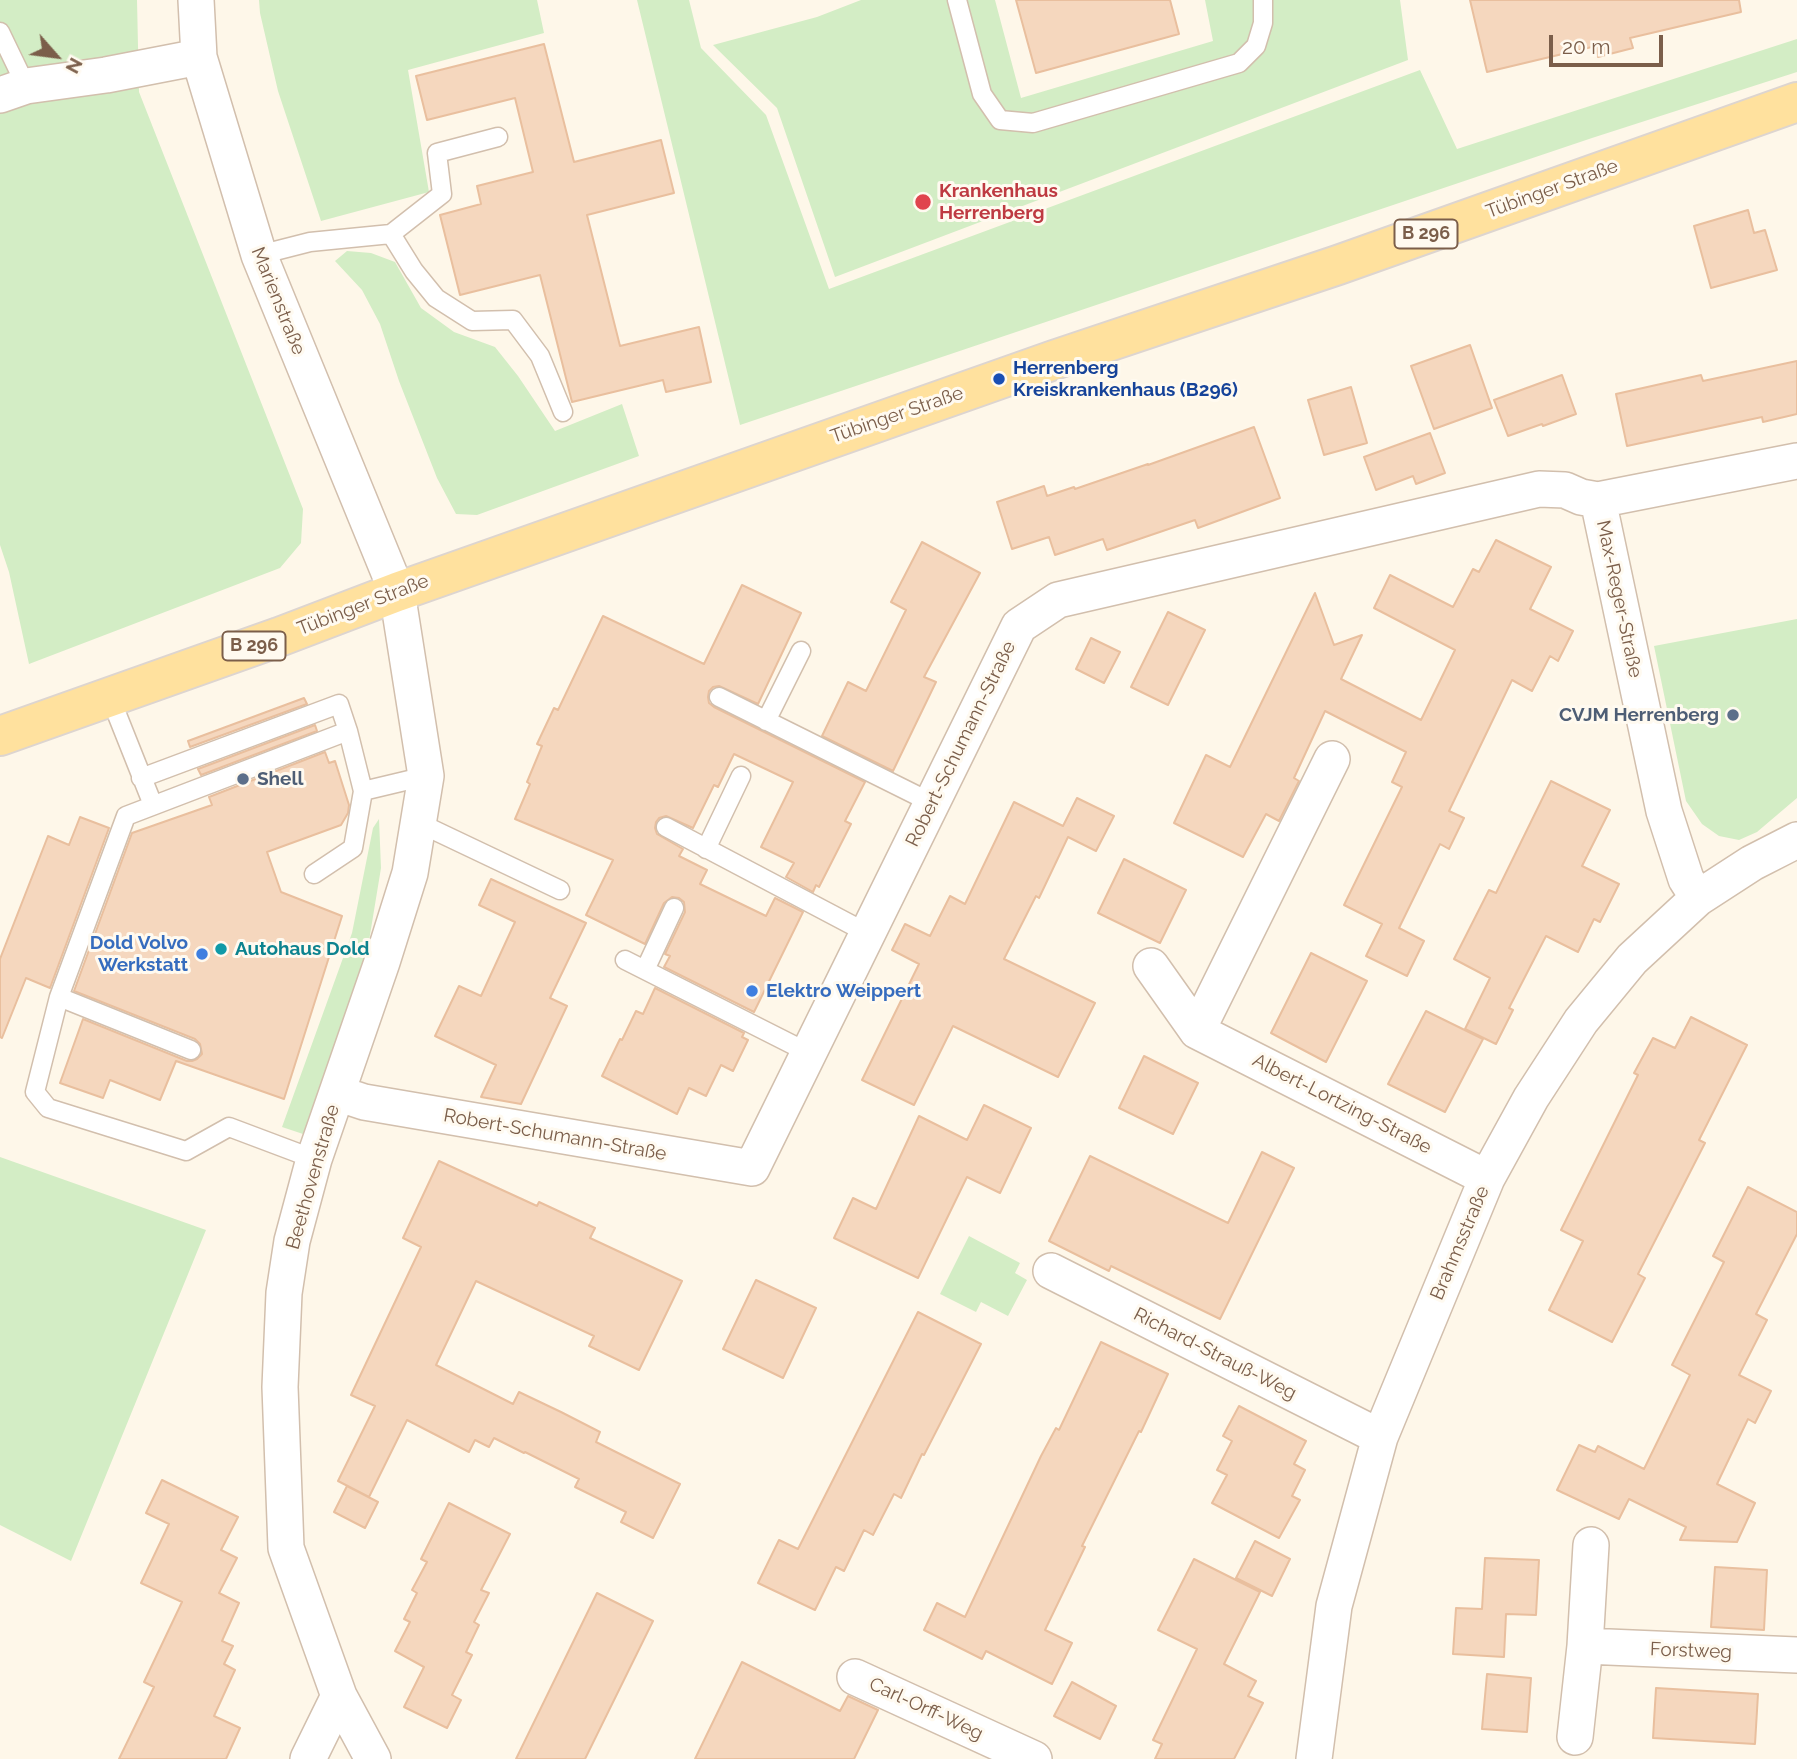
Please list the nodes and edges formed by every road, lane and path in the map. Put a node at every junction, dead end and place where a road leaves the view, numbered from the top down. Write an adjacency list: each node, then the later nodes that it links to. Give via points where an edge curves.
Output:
1 (196, 0): 5 (street, Marienstraße)
2 (957, 0): 3 (lane, via 982,94 1000,120 1033,123 1239,63 1256,46 1264,23)
3 (1263, 0)
4 (0, 32): 6 (lane)
5 (199, 57): 6 (street); 10 (street, Marienstraße)
6 (13, 90)
7 (1797, 102): 14 (main road, Tübinger Straße / B 296)
8 (498, 137): 9 (lane, via 437,153 442,194)
9 (391, 234): 10 (lane, via 310,242); 11 (lane, via 436,298 472,321 513,320 540,356)
10 (259, 255): 14 (street, Marienstraße)
11 (563, 412)
12 (1797, 461): 13 (street, Robert-Schumann-Straße)
13 (1598, 500): 26 (street, Robert-Schumann-Straße, via 1565,490 1539,489 1058,600 1019,626); 34 (street, Max-Reger-Straße, via 1664,811 1686,879)
14 (397, 592): 16 (main road, Tübinger Straße / B 296); 22 (street, Beethovenstraße)
15 (801, 651): 18 (lane)
16 (110, 697): 20 (main road, Tübinger Straße / B 296); 24 (lane)
17 (719, 697): 18 (lane)
18 (766, 721): 26 (lane)
19 (348, 731): 24 (lane, via 339,704); 25 (lane); 27 (lane)
20 (0, 736)
21 (1332, 759): 41 (street)
22 (426, 776): 25 (lane); 28 (street, Beethovenstraße)
23 (741, 776): 31 (lane)
24 (141, 778): 27 (lane)
25 (363, 791): 32 (lane, via 353,848)
26 (932, 803): 36 (street, Robert-Schumann-Straße)
27 (153, 805): 40 (lane, via 126,816)
28 (418, 823): 33 (lane); 44 (street, Beethovenstraße, via 410,873)
29 (666, 827): 31 (lane)
30 (1797, 840): 34 (street, Brahmsstraße)
31 (706, 849): 36 (lane)
32 (314, 874)
33 (560, 890)
34 (1698, 898): 46 (street, Brahmsstraße, via 1632,959 1581,1021)
35 (674, 908): 39 (lane)
36 (867, 933): 43 (street, Robert-Schumann-Straße)
37 (625, 960): 39 (lane)
38 (1151, 966): 41 (street, Albert-Lortzing-Straße)
39 (645, 970): 43 (lane)
40 (59, 997): 42 (lane); 45 (lane, via 35,1092 48,1108 186,1151 229,1128)
41 (1197, 1031): 46 (street, Albert-Lortzing-Straße)
42 (191, 1050)
43 (809, 1053): 44 (street, Robert-Schumann-Straße, via 751,1168 364,1102)
44 (337, 1093): 45 (street, Beethovenstraße)
45 (314, 1159): 53 (street, Beethovenstraße, via 292,1241 284,1293 280,1387 286,1548)
46 (1487, 1178): 48 (street, Brahmsstraße)
47 (1051, 1271): 48 (street, Richard-Strauß-Weg)
48 (1380, 1437): 58 (street, Brahmsstraße, via 1334,1606)
49 (1591, 1545): 50 (street)
50 (1585, 1646): 51 (street, Forstweg); 54 (street)
51 (1797, 1655)
52 (855, 1677): 57 (street, Carl-Orff-Weg)
53 (339, 1696): 55 (street); 56 (street, Beethovenstraße)
54 (1575, 1737)
55 (308, 1759)
56 (373, 1759)
57 (1034, 1759)
58 (1314, 1759)

